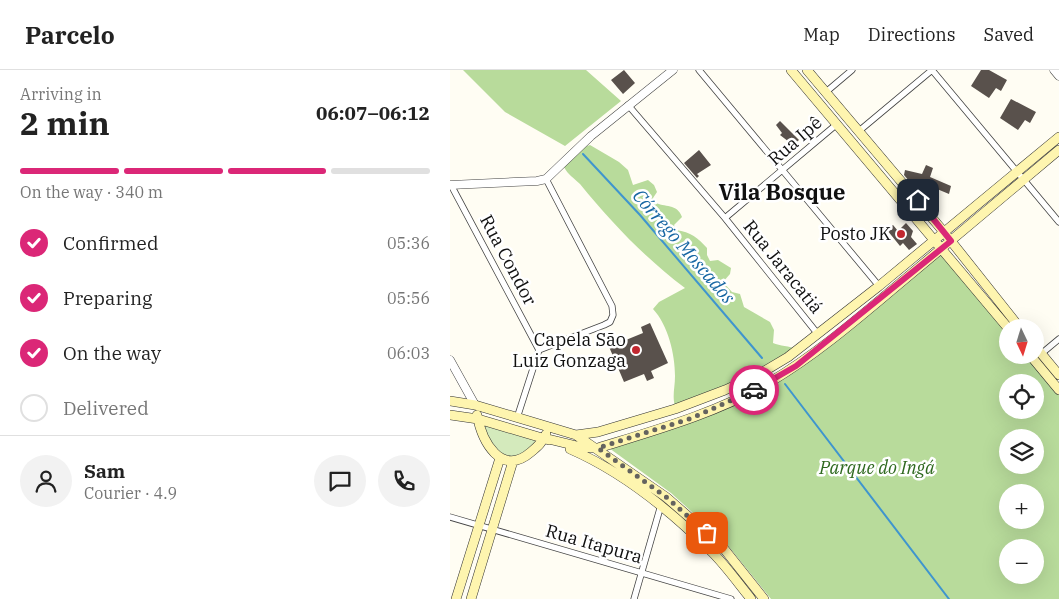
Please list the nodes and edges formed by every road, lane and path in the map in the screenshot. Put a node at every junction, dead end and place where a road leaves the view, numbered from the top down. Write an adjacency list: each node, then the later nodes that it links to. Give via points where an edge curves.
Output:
1 (673, 70): 11 (street)
2 (699, 70): 16 (street)
3 (792, 70): 9 (main road)
4 (808, 70): 9 (street); 10 (main road)
5 (852, 70): 10 (street)
6 (932, 70): 13 (street); 17 (street)
7 (1054, 70): 8 (street)
8 (1059, 76)
9 (799, 79): 12 (main road)
10 (826, 92): 13 (main road)
11 (628, 105): 18 (street); 20 (street, Rua Jaracatiá)
12 (837, 124): 16 (street, Rua Ipê); 23 (main road)
13 (859, 131): 22 (main road)
14 (1059, 137): 17 (main road)
15 (1059, 150): 17 (main road)
16 (784, 171): 20 (street, Rua Ipê); 26 (street)
17 (1021, 176): 21 (street); 22 (main road); 24 (main road)
18 (546, 178): 19 (street); 32 (street, via 614,315 610,322)
19 (450, 185): 32 (street, Rua Condor)
20 (725, 218): 29 (street, Rua Jaracatiá)
21 (1059, 222)
22 (943, 231): 23 (main road); 24 (main road)
23 (934, 238): 25 (main road); 26 (main road)
24 (951, 241): 25 (main road); 28 (main road)
25 (941, 248): 27 (main road); 46 (main road, via 832,338 770,382 692,418)
26 (879, 286): 29 (main road)
27 (1000, 319)
28 (1013, 319)
29 (817, 333): 44 (main road, via 758,375 726,390 598,432)
30 (1059, 340): 31 (street)
31 (1044, 347)
32 (539, 350): 41 (street)
33 (1044, 357): 36 (main road)
34 (450, 360): 39 (street)
35 (1037, 364): 37 (main road)
36 (1059, 375)
37 (1059, 390)
38 (450, 401): 39 (main road)
39 (475, 405): 41 (main road); 42 (main road)
40 (450, 415): 42 (main road)
41 (517, 418): 43 (main road)
42 (478, 419): 45 (main road); 47 (main road, via 488,447)
43 (548, 427): 44 (main road); 45 (main road)
44 (576, 435): 46 (main road)
45 (544, 438): 46 (main road, via 581,448); 48 (main road, via 527,456); 49 (main road, via 588,457)
46 (598, 448): 59 (main road, via 666,497 721,545)
47 (500, 458): 48 (main road); 51 (main road)
48 (513, 461): 52 (main road)
49 (661, 505): 53 (street); 58 (main road, via 713,553)
50 (450, 517): 51 (street, Rua Itapura)
51 (479, 526): 52 (street, Rua Itapura); 54 (main road)
52 (491, 530): 53 (street, Rua Itapura); 55 (main road)
53 (642, 573): 56 (street); 57 (street, Rua Itapura)
54 (456, 599)
55 (471, 599)
56 (634, 599)
57 (731, 599)
58 (751, 599)
59 (764, 599)

